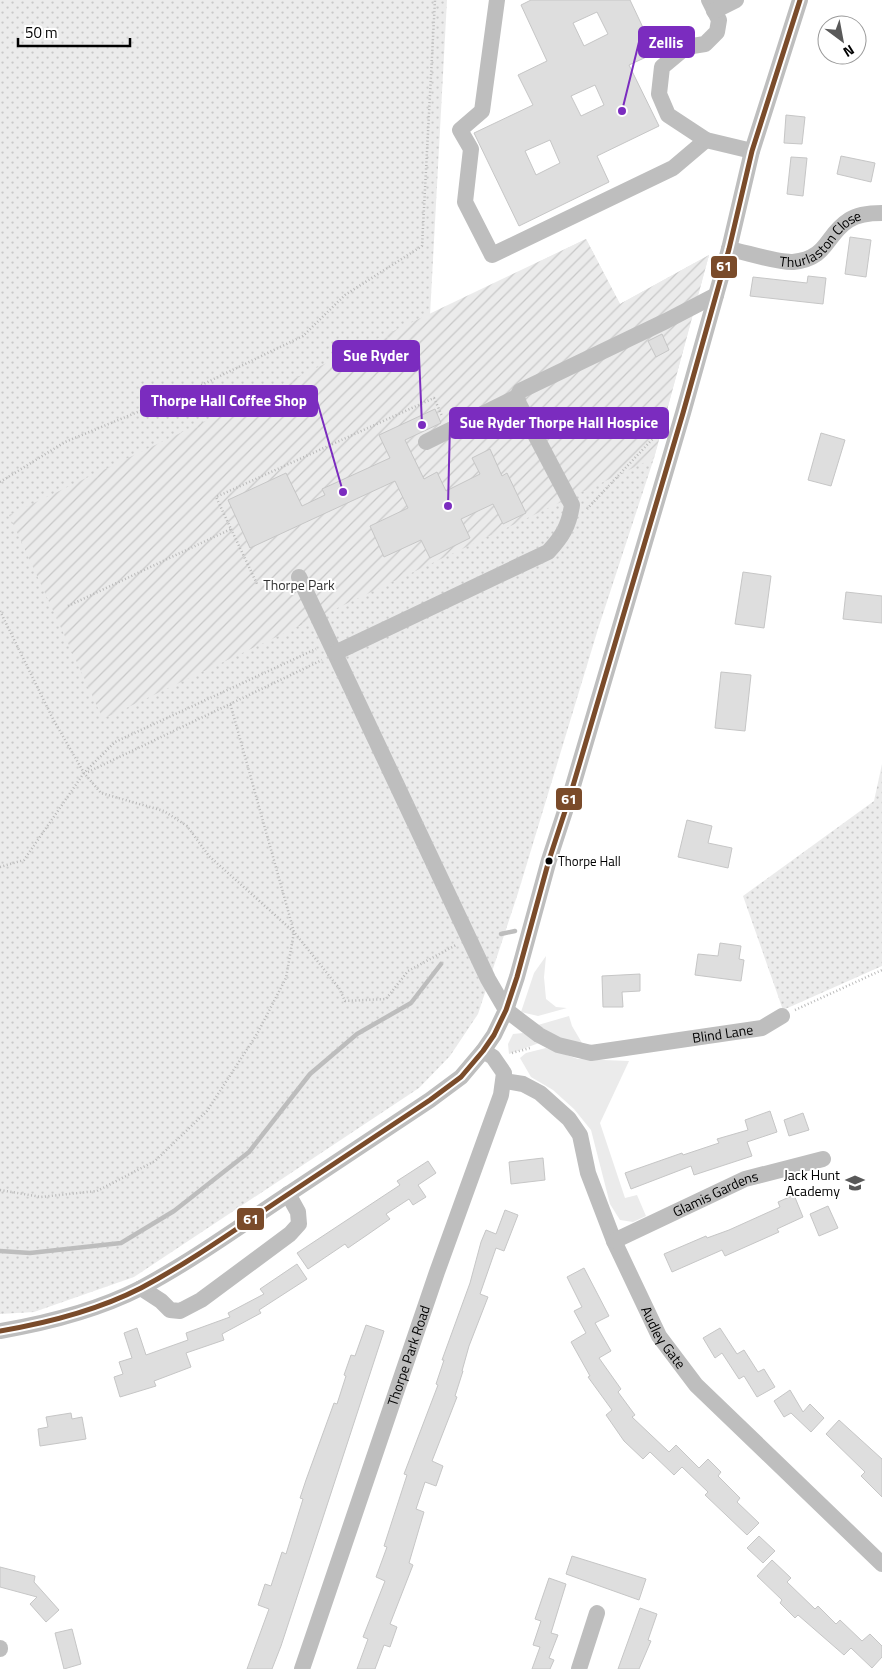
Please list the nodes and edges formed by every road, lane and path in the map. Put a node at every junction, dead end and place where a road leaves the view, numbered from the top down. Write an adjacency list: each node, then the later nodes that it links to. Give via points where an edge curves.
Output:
1 (435, 0): 15 (path, via 422,246 345,295 303,336 191,390 65,442)
2 (497, 0): 6 (street, via 482,111 460,130 471,149 466,202 492,255 673,168)
3 (736, 0): 5 (street)
4 (800, 0): 7 (street)
5 (712, 6): 6 (street, via 719,20 717,32 705,44 686,47 662,67 659,94 668,115)
6 (706, 140): 7 (street)
7 (752, 151): 9 (street)
8 (882, 213): 9 (street, Thurlaston Close, via 849,219 823,250 808,259 791,262)
9 (729, 249): 10 (street)
10 (716, 295): 11 (street, via 529,386); 12 (street)
11 (517, 397): 13 (street); 22 (street, via 572,505 570,521 563,536 548,552)
12 (681, 419): 16 (path, via 671,419); 29 (street)
13 (450, 431): 14 (street); 17 (path, via 434,398 216,497)
14 (426, 442)
15 (0, 482)
16 (583, 514)
17 (231, 529): 19 (path); 20 (path)
18 (299, 577): 22 (street)
19 (258, 586)
20 (68, 606)
21 (0, 611): 24 (path, via 53,719)
22 (333, 648): 23 (path); 24 (path, via 115,742); 27 (street)
23 (230, 703): 24 (path); 26 (path)
24 (84, 773): 25 (path, via 24,860); 26 (path, via 101,792 164,811 188,826 209,856)
25 (0, 867)
26 (294, 932): 27 (path, via 339,988 345,1001 386,999 408,971); 34 (path, via 286,978 257,1034 207,1111 155,1161 97,1191 41,1197)
27 (469, 938): 29 (street)
28 (882, 970): 30 (path)
29 (506, 1010): 30 (street, Blind Lane, via 552,1042 591,1053 762,1028); 31 (street)
30 (782, 1016)
31 (483, 1051): 32 (street, via 500,1065); 35 (street, via 461,1077 430,1100)
32 (505, 1081): 36 (street, Audley Gate, via 523,1084 540,1092 569,1119 580,1135 588,1173); 41 (street, Thorpe Park Road)
33 (823, 1159): 36 (street, Glamis Gardens, via 745,1179)
34 (0, 1190)
35 (288, 1194): 37 (street); 37 (street, via 298,1212 299,1224 201,1300 180,1311 170,1310)
36 (614, 1241): 39 (street, Audley Gate, via 659,1336 696,1385)
37 (140, 1288): 38 (street, via 54,1320)
38 (0, 1331)
39 (882, 1564)
40 (597, 1613): 42 (street)
41 (302, 1669)
42 (579, 1669)

